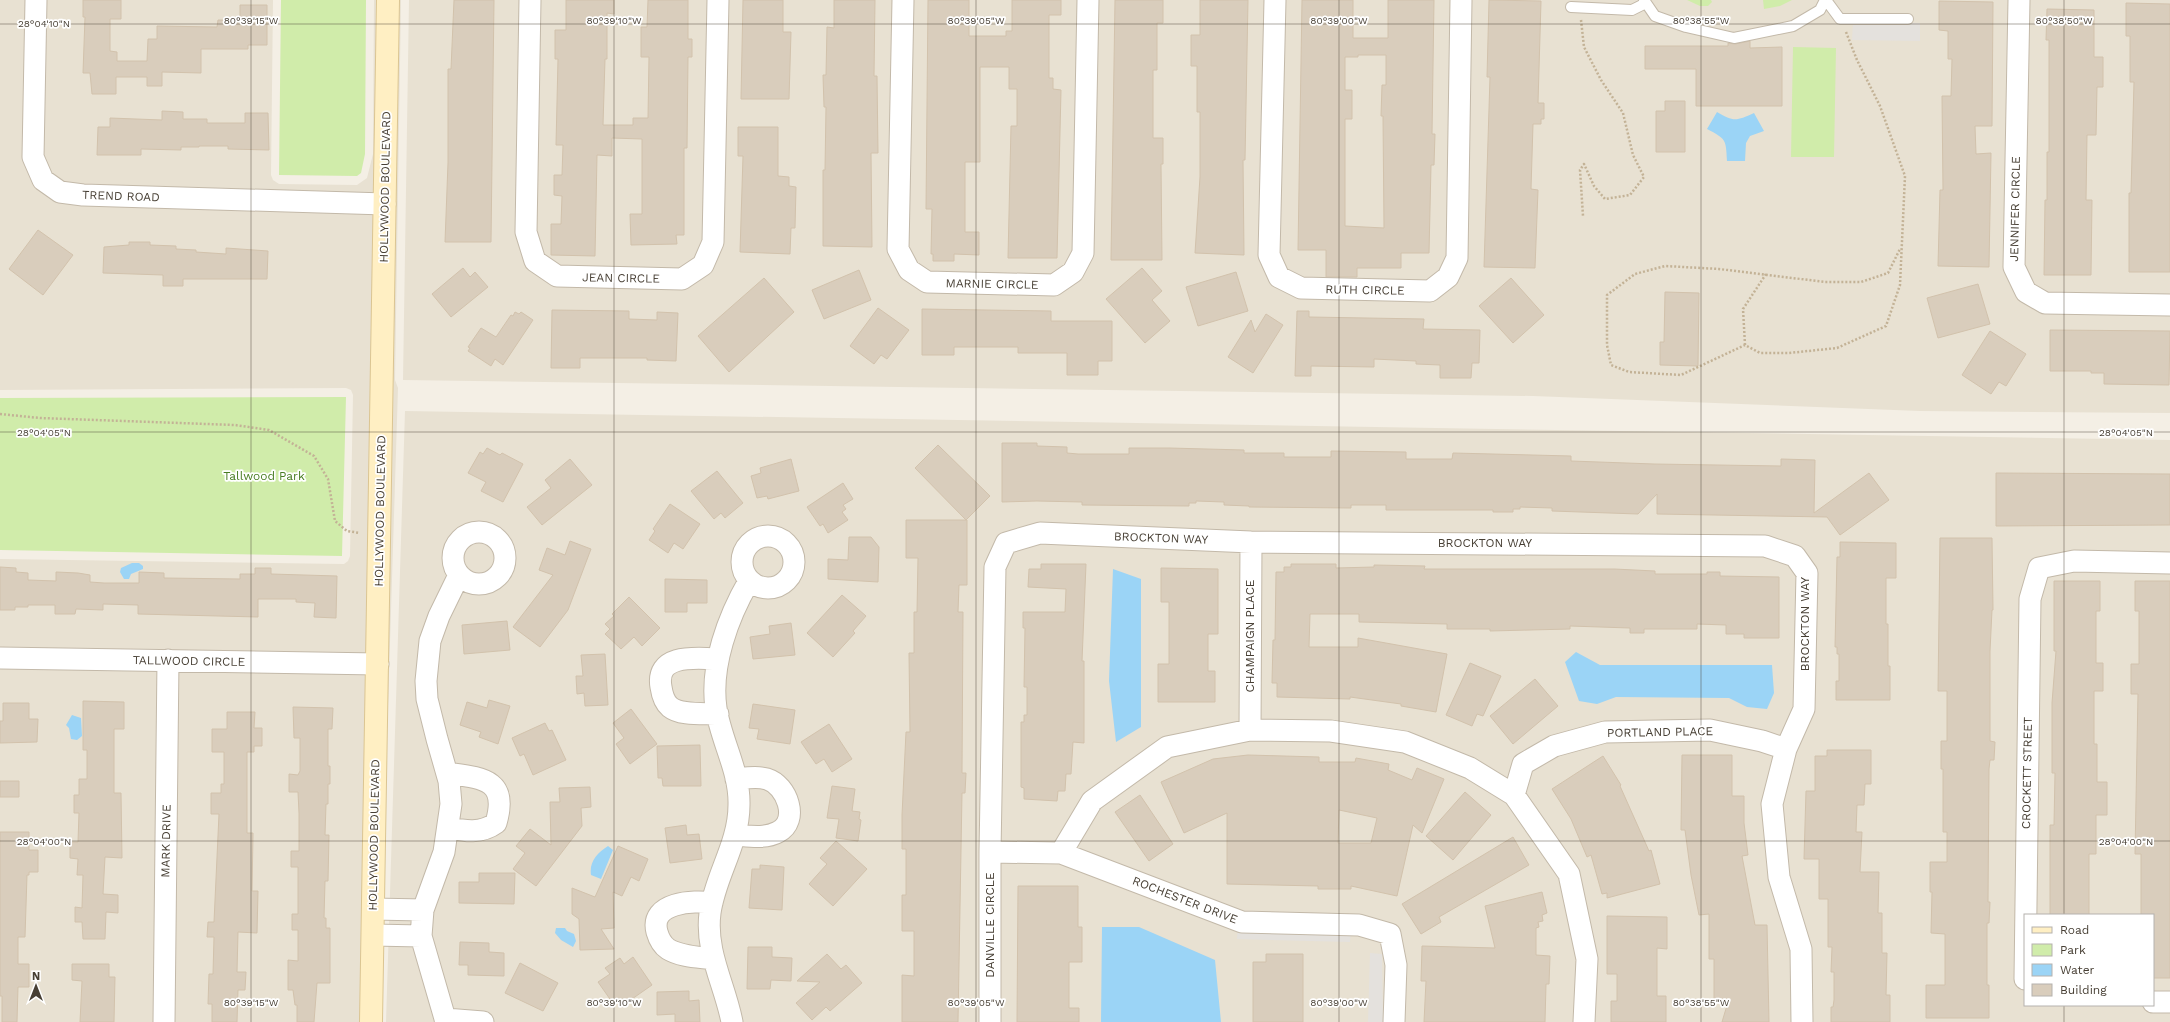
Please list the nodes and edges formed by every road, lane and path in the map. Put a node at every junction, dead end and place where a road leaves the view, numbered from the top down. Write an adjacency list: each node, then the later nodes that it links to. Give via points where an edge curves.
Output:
1 (36, 0): 15 (street, TREND ROAD, via 33,156 43,180 60,192 83,195)
2 (388, 0): 15 (street, HOLLYWOOD BOULEVARD)
3 (530, 0): 4 (street, JEAN CIRCLE, via 526,232 535,261 557,276 682,279 703,264 713,242)
4 (718, 0)
5 (903, 0): 6 (street, MARNIE CIRCLE, via 898,249 909,270 928,282 1054,285 1073,272 1083,253)
6 (1088, 0)
7 (1275, 0): 8 (street, RUTH CIRCLE, via 1269,255 1279,278 1302,288 1430,291 1448,278 1457,258)
8 (1462, 0)
9 (1825, 0): 11 (lane, via 1820,10 1794,26 1734,38 1686,27 1655,16); 13 (lane)
10 (2019, 0): 19 (street, JENNIFER CIRCLE, via 2014,267 2026,292 2045,303)
11 (1645, 1): 12 (lane, via 1632,10)
12 (1576, 7): 16 (path, via 1584,47 1601,80 1623,113 1633,155 1644,177 1630,194 1605,199 1594,186 1584,164 1580,170)
13 (1840, 19): 14 (lane); 17 (path, via 1880,106 1905,176)
14 (1908, 19)
15 (385, 204): 22 (street, HOLLYWOOD BOULEVARD)
16 (1583, 216)
17 (1900, 249): 18 (path, via 1888,273 1861,282 1824,282); 20 (path, via 1900,285 1886,326 1837,348 1789,353 1760,352)
18 (1766, 274): 20 (path, via 1743,309); 20 (path, via 1664,266 1634,274 1607,294 1607,346 1611,365 1628,372 1681,375)
19 (2170, 305)
20 (1745, 346)
21 (0, 414): 22 (path, via 40,418 235,425 269,430 314,456 328,479 335,520 347,530 360,533)
22 (380, 530): 30 (street, HOLLYWOOD BOULEVARD)
23 (1251, 542): 32 (street, CHAMPAIGN PLACE); 33 (street, BROCKTON WAY, via 1765,546 1795,556 1807,573 1804,709); 39 (street, BROCKTON WAY, via 1040,534 1006,543 995,567)
24 (2170, 563): 44 (street, CROCKETT STREET, via 2074,561 2039,568 2030,598)
25 (459, 575): 34 (street, via 430,641 426,681 427,699)
26 (749, 581): 28 (street, via 739,598)
27 (0, 658): 29 (street, TALLWOOD CIRCLE)
28 (718, 659): 31 (street, via 715,692); 31 (street, via 694,658 673,661 666,666 660,683 670,707 684,712)
29 (168, 660): 30 (street, TALLWOOD CIRCLE); 51 (street, MARK DRIVE)
30 (378, 664): 42 (street, HOLLYWOOD BOULEVARD)
31 (718, 714): 35 (street)
32 (1250, 730): 36 (street, via 1331,731 1405,742 1470,768); 40 (street, via 1167,747 1092,801)
33 (1786, 749): 36 (street, PORTLAND PLACE, via 1710,730 1605,732 1554,746 1523,764); 58 (street, BROCKTON WAY, via 1772,804 1779,877 1801,949)
34 (447, 773): 37 (street, via 451,804); 37 (street, via 487,780 495,786 499,802 496,823 488,829 465,831)
35 (736, 779): 38 (street, via 739,805); 38 (street, via 758,777 773,782 783,792 789,809 789,818 785,827 778,832 759,837)
36 (1514, 795): 57 (street, via 1569,874 1587,959)
37 (448, 828): 43 (street, via 444,852)
38 (735, 834): 41 (street)
39 (990, 852): 40 (street, ROCHESTER DRIVE); 55 (street, DANVILLE CIRCLE)
40 (1061, 853): 56 (street, ROCHESTER DRIVE, via 1242,922 1359,924 1390,934 1396,965)
41 (712, 903): 47 (street, via 709,930); 47 (street, via 692,901 671,906 662,912 657,920 656,929 662,945 669,950 682,955)
42 (373, 909): 43 (street); 45 (street, HOLLYWOOD BOULEVARD)
43 (423, 910): 46 (street)
44 (2026, 914)
45 (372, 935): 46 (street); 52 (street, HOLLYWOOD BOULEVARD)
46 (421, 936): 50 (street)
47 (713, 959): 54 (street)
48 (2154, 1002): 49 (street)
49 (2170, 1002)
50 (446, 1020): 53 (street)
51 (164, 1022)
52 (371, 1022)
53 (483, 1022)
54 (732, 1022)
55 (990, 1022)
56 (1394, 1022)
57 (1584, 1022)
58 (1802, 1022)

